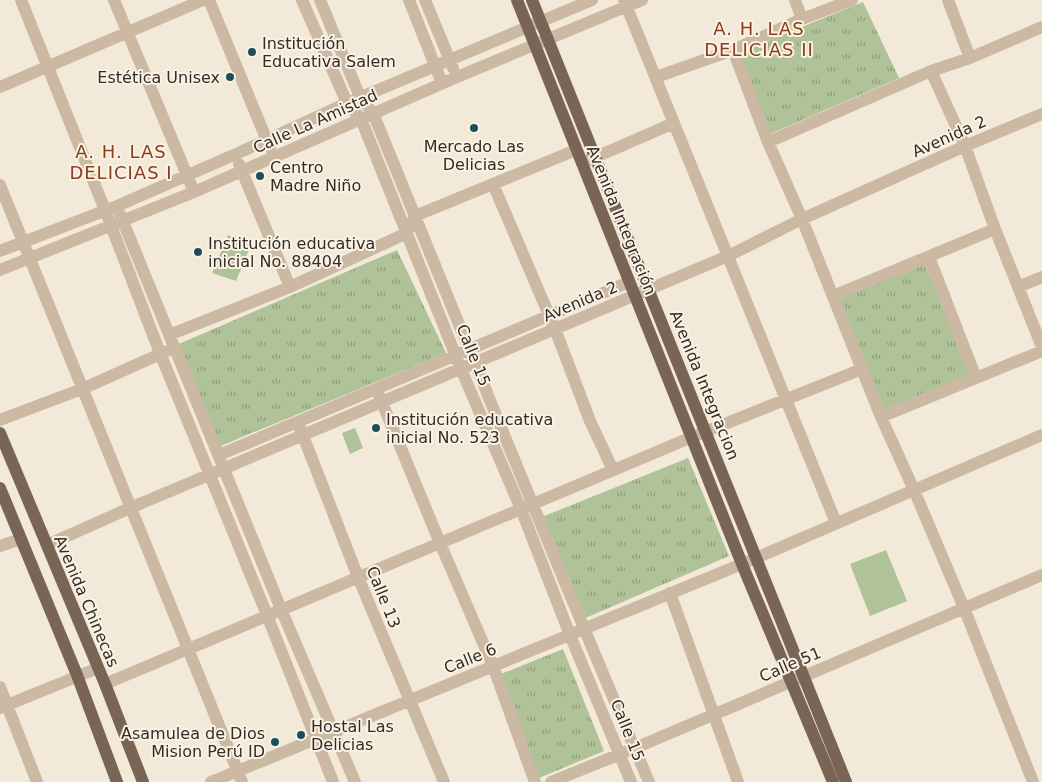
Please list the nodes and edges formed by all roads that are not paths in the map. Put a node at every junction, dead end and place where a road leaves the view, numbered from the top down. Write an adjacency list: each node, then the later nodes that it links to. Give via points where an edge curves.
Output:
1 (21, 0): 27 (street)
2 (114, 0): 21 (street)
3 (203, 0): 21 (street)
4 (209, 0): 39 (street)
5 (302, 0): 35 (street, Calle 15)
6 (320, 0): 34 (street)
7 (409, 0): 28 (street)
8 (425, 0): 26 (street)
9 (517, 0): 19 (main road, Avenida Integración)
10 (532, 0): 18 (main road, Avenida Integracion)
11 (592, 0): 18 (street, Calle La Amistad)
12 (642, 0): 16 (street, Calle La Amistad)
13 (795, 0): 17 (street)
14 (852, 0): 17 (street)
15 (948, 0): 25 (street)
16 (626, 3): 22 (street, Calle La Amistad); 31 (street)
17 (802, 19): 24 (street)
18 (540, 21): 19 (street, Calle La Amistad); 22 (main road, Avenida Integracion)
19 (528, 26): 23 (main road, Avenida Integración); 26 (street, Calle La Amistad)
20 (1042, 28): 25 (street)
21 (128, 32): 27 (street); 48 (street)
22 (548, 39): 23 (street, Calle La Amistad); 45 (main road, Avenida Integracion)
23 (535, 44): 30 (street, Calle La Amistad); 42 (main road, Avenida Integración)
24 (733, 50): 31 (street); 40 (street)
25 (970, 58): 29 (street)
26 (450, 60): 28 (street, Calle La Amistad); 30 (street)
27 (48, 66): 33 (street); 52 (street)
28 (435, 66): 32 (street); 34 (street, Calle La Amistad)
29 (931, 71): 40 (street); 41 (street)
30 (457, 77): 32 (street, Calle La Amistad)
31 (656, 77): 38 (street)
32 (442, 83): 36 (street, Calle La Amistad)
33 (0, 87)
34 (360, 97): 35 (street, Calle La Amistad); 36 (street)
35 (347, 103): 36 (street, Calle 15); 39 (street, Calle La Amistad)
36 (367, 116): 44 (street, Calle La Amistad); 53 (street); 57 (street, Calle 15)
37 (1041, 119): 41 (street, Avenida 2)
38 (674, 123): 45 (street); 60 (street)
39 (266, 140): 43 (street, Calle La Amistad); 44 (street)
40 (768, 142): 54 (street)
41 (965, 146): 54 (street, Avenida 2); 56 (street)
42 (576, 150): 46 (main road, Avenida Integración); 49 (street)
43 (236, 154): 47 (street); 48 (street, Calle La Amistad)
44 (273, 156): 47 (street, Calle La Amistad)
45 (595, 157): 46 (street); 68 (main road, Avenida Integracion)
46 (582, 163): 65 (main road, Avenida Integración)
47 (242, 172): 51 (street, Calle La Amistad); 66 (street)
48 (187, 174): 51 (street); 52 (street, Calle La Amistad)
49 (493, 184): 53 (street); 71 (street)
50 (0, 186): 58 (street)
51 (194, 192): 55 (street, Calle La Amistad)
52 (111, 208): 55 (street); 58 (street, Calle La Amistad)
53 (415, 216): 57 (street); 76 (street)
54 (802, 219): 60 (street, Avenida 2); 70 (street)
55 (117, 224): 62 (street, Calle La Amistad); 73 (street); 77 (street)
56 (995, 229): 61 (street); 67 (street)
57 (408, 233): 66 (street); 78 (street, Calle 15)
58 (23, 242): 59 (street, Calle La Amistad); 62 (street)
59 (0, 252)
60 (728, 256): 68 (street, Avenida 2); 85 (street)
61 (929, 257): 70 (street); 82 (street)
62 (29, 258): 63 (street, Calle La Amistad); 83 (street)
63 (0, 270)
64 (1042, 277): 67 (street)
65 (629, 282): 69 (main road, Avenida Integración); 71 (street, Avenida 2)
66 (290, 287): 73 (street)
67 (1018, 287): 75 (street)
68 (648, 290): 69 (street, Avenida 2); 90 (main road, Avenida Integracion)
69 (634, 296): 72 (street, Avenida 2); 94 (main road, Avenida Integración)
70 (832, 296): 81 (street)
71 (549, 316): 72 (street); 76 (street, Avenida 2)
72 (555, 329): 79 (street, Avenida 2); 97 (street, via 590,421)
73 (169, 335): 74 (street)
74 (174, 348): 77 (street); 95 (street)
75 (1042, 349): 82 (street)
76 (469, 350): 78 (street, Avenida 2); 79 (street)
77 (160, 353): 83 (street); 98 (street)
78 (456, 355): 80 (street, Calle 15); 84 (street, Avenida 2)
79 (474, 363): 80 (street, Avenida 2); 101 (street)
80 (461, 369): 86 (street, Avenida 2); 101 (street, Calle 15)
81 (862, 369): 85 (street); 87 (street)
82 (976, 378): 87 (street)
83 (82, 389): 88 (street); 102 (street)
84 (377, 389): 86 (street); 89 (street, Avenida 2)
85 (786, 398): 90 (street); 103 (street)
86 (382, 402): 92 (street, Avenida 2); 105 (street)
87 (881, 417): 100 (street)
88 (0, 420)
89 (298, 422): 92 (street, Calle 13); 95 (street, Avenida 2)
90 (706, 431): 94 (street); 108 (main road, Avenida Integracion)
91 (0, 433): 106 (main road, Avenida Chinecas)
92 (303, 435): 96 (street, Avenida 2); 111 (street, Calle 13)
93 (1042, 435): 100 (street, Calle 6)
94 (692, 437): 97 (street); 109 (main road, Avenida Integración)
95 (220, 455): 96 (street)
96 (225, 468): 98 (street, Avenida 2); 114 (street)
97 (613, 470): 101 (street)
98 (209, 474): 102 (street, Avenida 2); 115 (street)
99 (0, 488): 104 (main road)
100 (914, 490): 103 (street, Calle 6); 113 (street)
101 (527, 506): 105 (street); 116 (street); 117 (street, Calle 15)
102 (130, 508): 106 (street, Avenida 2); 118 (street)
103 (836, 523): 108 (street, Calle 6)
104 (20, 539): 107 (street); 121 (main road)
105 (440, 543): 111 (street); 119 (street)
106 (47, 545): 120 (main road, Avenida Chinecas)
107 (0, 546)
108 (756, 558): 109 (street, Calle 6); 122 (main road, Avenida Integracion)
109 (742, 564): 112 (street, Calle 6); 122 (main road, Avenida Integración)
110 (1042, 575): 113 (street, Calle 51)
111 (358, 577): 114 (street); 125 (street, Calle 13)
112 (670, 593): 116 (street, Calle 6); 127 (street)
113 (964, 608): 122 (street, Calle 51); 147 (street)
114 (282, 610): 115 (street); 128 (street)
115 (267, 615): 118 (street); 129 (street)
116 (584, 629): 117 (street, Calle 6); 130 (street)
117 (570, 635): 119 (street, Calle 6); 131 (street, Calle 15)
118 (188, 649): 123 (street); 132 (street)
119 (493, 666): 125 (street, Calle 6); 140 (street)
120 (98, 668): 121 (street); 123 (main road, Avenida Chinecas)
121 (77, 675): 126 (street); 134 (main road)
122 (797, 678): 127 (street, Calle 51); 145 (main road); 146 (main road, Avenida Integracion)
123 (105, 684): 135 (main road, Avenida Chinecas)
124 (0, 687): 126 (street)
125 (410, 700): 128 (street, Calle 6); 139 (street, Calle 13)
126 (4, 706): 133 (street)
127 (714, 714): 130 (street, Calle 51); 144 (street)
128 (334, 731): 129 (street, Calle 6); 138 (street)
129 (316, 739): 132 (street, Calle 6); 137 (street)
130 (635, 748): 131 (street, Calle 51); 143 (street)
131 (620, 754): 141 (street, Calle 51); 142 (street, Calle 15)
132 (239, 777): 136 (street, Calle 6)
133 (38, 782)
134 (118, 782)
135 (143, 782)
136 (211, 782)
137 (333, 782)
138 (354, 782)
139 (444, 782)
140 (535, 782)
141 (551, 782)
142 (631, 782)
143 (649, 782)
144 (738, 782)
145 (833, 782)
146 (846, 782)
147 (1033, 782)

